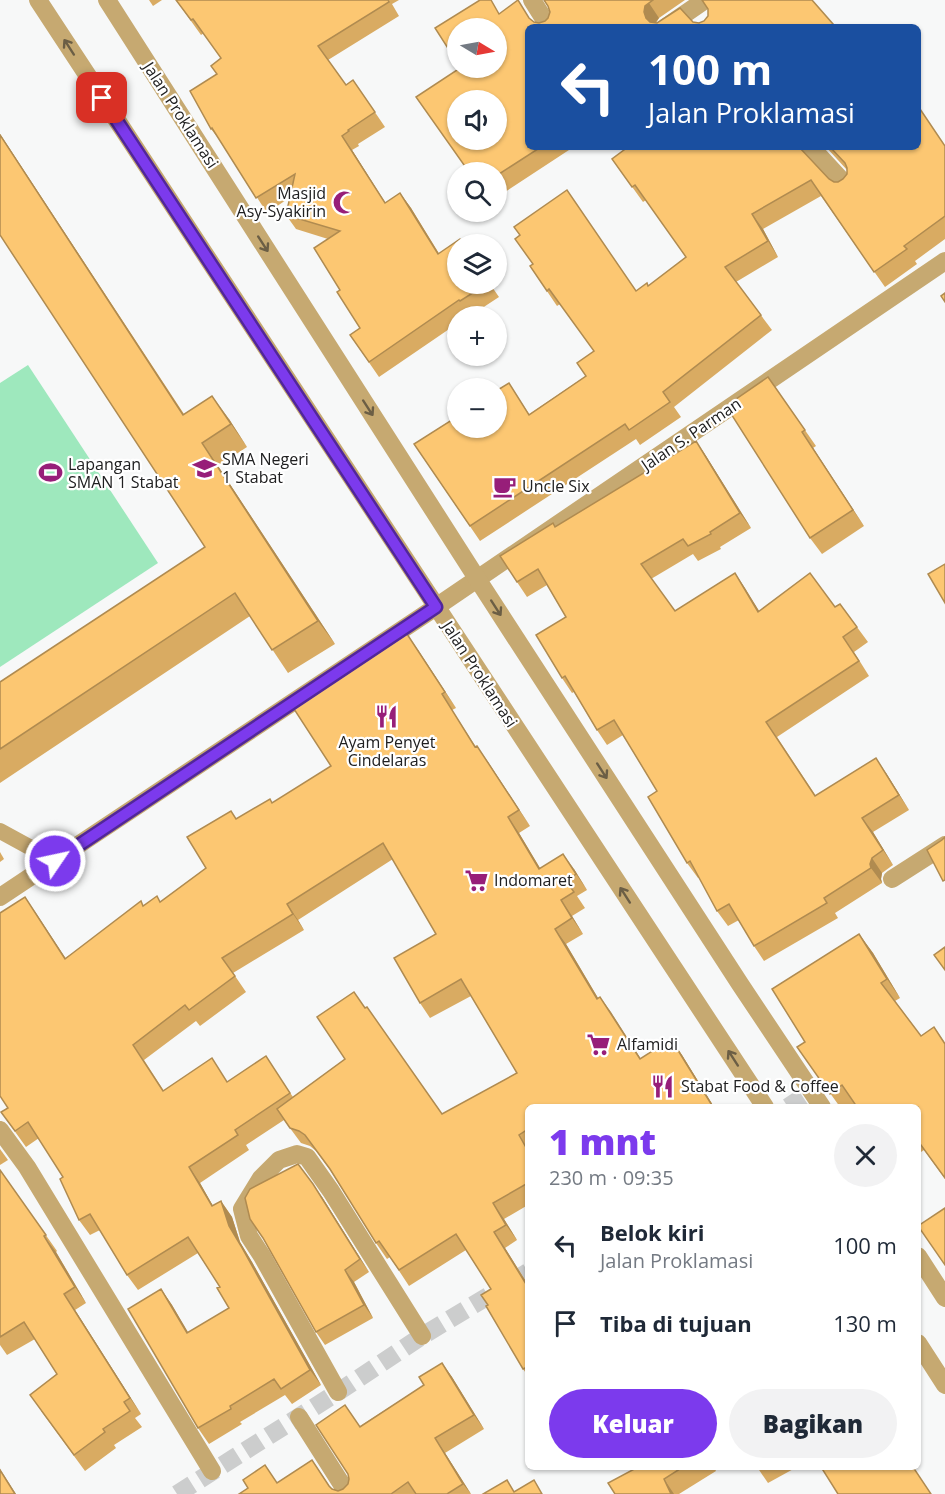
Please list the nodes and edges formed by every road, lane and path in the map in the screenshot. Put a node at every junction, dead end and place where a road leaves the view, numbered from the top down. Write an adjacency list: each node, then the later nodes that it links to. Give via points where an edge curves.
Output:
1 (38, 0): 11 (street, Jalan Proklamasi, one-way to 1)
2 (107, 0): 10 (street, Jalan Proklamasi, one-way to 10)
3 (532, 0): 5 (street)
4 (699, 9): 6 (street)
5 (547, 24)
6 (672, 24)
7 (814, 150): 8 (street)
8 (847, 186)
9 (945, 261): 10 (street, Jalan S. Parman)
10 (478, 580): 11 (street, Jalan S. Parman); 18 (street, Jalan Proklamasi, one-way to 18)
11 (436, 607): 14 (street, Jalan S. Parman); 17 (street, Jalan Proklamasi, one-way to 11)
12 (0, 831): 14 (lane)
13 (945, 845): 15 (street)
14 (55, 861): 16 (street, Jalan S. Parman)
15 (892, 879)
16 (0, 897)
17 (763, 1104)
18 (820, 1104)
19 (0, 1130): 27 (street, via 27,1167)
20 (921, 1261): 21 (street)
21 (945, 1298)
22 (422, 1336): 25 (street, via 307,1157 297,1154 279,1160 261,1178 242,1209 249,1236)
23 (921, 1348): 24 (street)
24 (945, 1385)
25 (338, 1392)
26 (299, 1417): 28 (street)
27 (212, 1471)
28 (348, 1494)

